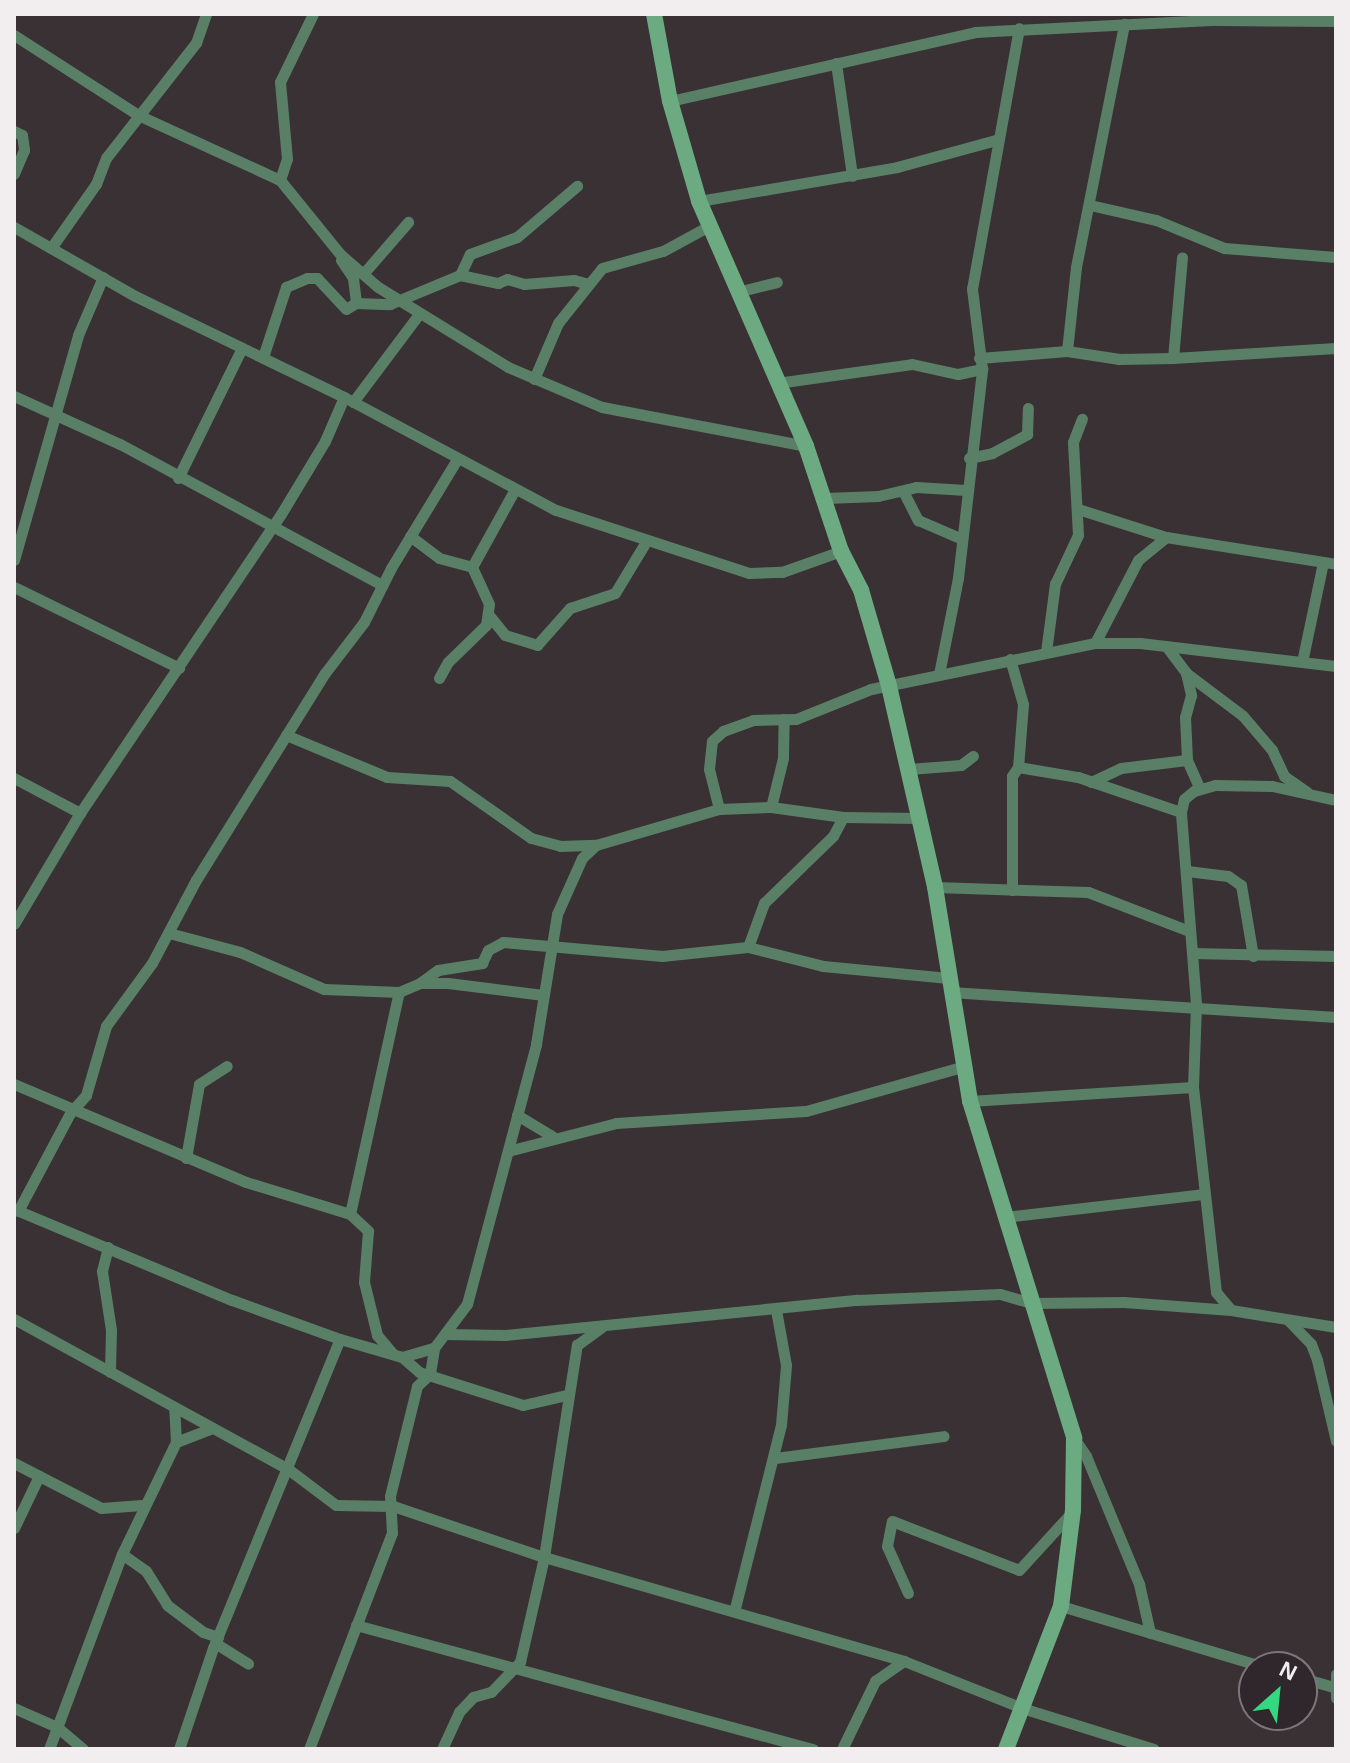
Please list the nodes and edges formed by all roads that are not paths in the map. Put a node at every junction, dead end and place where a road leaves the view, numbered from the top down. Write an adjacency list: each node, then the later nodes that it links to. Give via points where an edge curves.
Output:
1 (206, 14): 11 (street, via 196,43)
2 (313, 14): 16 (street, via 280,82 287,159)
3 (654, 14): 10 (street)
4 (1217, 17): 5 (street); 6 (street)
5 (1336, 21)
6 (1124, 24): 7 (street); 19 (street)
7 (1019, 28): 9 (street, via 960,34); 13 (street)
8 (14, 35): 11 (street)
9 (836, 63): 10 (street); 15 (street)
10 (670, 101): 18 (street)
11 (138, 115): 16 (street); 23 (street)
12 (14, 131): 14 (street, via 22,135 24,150)
13 (996, 140): 15 (street); 41 (street, via 972,289)
14 (14, 174)
15 (852, 176): 18 (street)
16 (280, 180): 24 (street)
17 (577, 186): 28 (street, via 517,237 470,254)
18 (699, 201): 21 (street)
19 (1090, 205): 26 (street, via 1156,220 1224,248); 38 (street, via 1076,267)
20 (408, 222): 27 (street)
21 (709, 226): 31 (street, via 663,251 602,268); 32 (street)
22 (14, 227): 23 (street)
23 (51, 248): 29 (street)
24 (340, 254): 27 (street); 34 (street, via 353,278)
25 (1182, 257): 40 (street)
26 (1336, 257)
27 (363, 274): 33 (street)
28 (460, 275): 31 (street, via 498,283 507,279); 33 (street)
29 (103, 277): 36 (street); 47 (street)
30 (777, 282): 32 (street)
31 (588, 284): 42 (street, via 558,323)
32 (737, 292): 43 (street)
33 (398, 300): 34 (street); 35 (street)
34 (356, 303): 39 (street, via 346,309 335,303 317,278 286,287)
35 (419, 314): 42 (street); 45 (street)
36 (242, 348): 39 (street); 52 (street)
37 (1336, 348): 40 (street)
38 (1067, 351): 40 (street, via 1119,359); 41 (street)
39 (263, 357): 45 (street)
40 (1173, 358)
41 (981, 363): 43 (street, via 958,374 912,364); 50 (street)
42 (534, 379): 49 (street, via 635,415)
43 (777, 383): 49 (street)
44 (14, 396): 47 (street)
45 (348, 399): 51 (street); 58 (street)
46 (1028, 408): 50 (street, via 1027,434 992,453)
47 (54, 412): 52 (street); 64 (street)
48 (1082, 419): 57 (street, via 1073,442 1072,483)
49 (806, 446): 56 (street)
50 (969, 458): 53 (street)
51 (456, 461): 54 (street); 59 (street)
52 (178, 478): 58 (street)
53 (966, 490): 55 (street, via 957,485); 61 (street)
54 (514, 491): 62 (street); 66 (street)
55 (903, 491): 56 (street); 61 (street, via 918,520)
56 (825, 498): 63 (street)
57 (1078, 509): 60 (street); 72 (street, via 1078,535 1055,584)
58 (271, 528): 67 (street); 76 (street)
59 (410, 536): 66 (street, via 439,558); 67 (street)
60 (1166, 537): 65 (street); 70 (street, via 1138,560)
61 (962, 539): 78 (street)
62 (647, 540): 63 (street, via 749,573 782,572); 69 (street, via 615,593 570,608 537,645 505,635)
63 (841, 551): 80 (street, via 861,590)
64 (14, 560)
65 (1330, 563): 74 (street)
66 (472, 567): 69 (street, via 489,604)
67 (382, 585): 82 (street, via 364,622)
68 (14, 587): 76 (street)
69 (488, 614): 79 (street, via 486,625)
70 (1095, 643): 71 (street); 72 (street)
71 (1166, 646): 74 (street); 77 (street)
72 (1046, 652): 73 (street)
73 (1010, 659): 78 (street); 85 (street, via 1023,704)
74 (1302, 662): 75 (street)
75 (1336, 666)
76 (179, 668): 95 (street)
77 (1186, 673): 84 (street, via 1191,695 1185,717); 90 (street, via 1243,716 1272,750 1284,776)
78 (939, 674): 80 (street)
79 (439, 678)
80 (889, 686): 81 (street); 86 (street)
81 (784, 719): 92 (street, via 783,758); 93 (street, via 753,720 712,741 709,769)
82 (286, 735): 98 (street, via 387,777 450,781 531,838 560,846); 104 (street)
83 (973, 756): 86 (street, via 961,765)
84 (1187, 760): 88 (street, via 1121,768); 89 (street)
85 (1018, 767): 88 (street); 101 (street, via 1012,776)
86 (909, 769): 97 (street)
87 (14, 778): 95 (street)
88 (1091, 782): 94 (street)
89 (1200, 789): 90 (street, via 1272,786); 94 (street, via 1184,799)
90 (1310, 794): 91 (street)
91 (1336, 800)
92 (771, 807): 93 (street); 96 (street)
93 (719, 809): 98 (street)
94 (1181, 812): 99 (street)
95 (80, 813): 102 (street)
96 (843, 817): 97 (street); 105 (street, via 833,836 764,903)
97 (918, 818): 100 (street)
98 (596, 845): 106 (street, via 571,878)
99 (1187, 871): 103 (street); 108 (street, via 1228,876 1241,885)
100 (935, 887): 101 (street); 111 (street)
101 (1012, 890): 103 (street, via 1088,892)
102 (14, 924)
103 (1189, 931): 107 (street)
104 (169, 933): 112 (street, via 240,952 324,989); 121 (street, via 106,1026 86,1095)
105 (748, 947): 106 (street, via 662,956); 111 (street, via 823,966)
106 (551, 948): 110 (street, via 503,942 488,950 482,963 438,970); 113 (street)
107 (1193, 953): 108 (street); 114 (street)
108 (1253, 956): 109 (street)
109 (1336, 956)
110 (420, 983): 112 (street); 113 (street, via 478,984)
111 (949, 985): 114 (street); 117 (street)
112 (399, 992): 128 (street)
113 (543, 995): 122 (street)
114 (1196, 1004): 115 (street); 119 (street)
115 (1336, 1017)
116 (227, 1066): 125 (street, via 199,1084)
117 (962, 1067): 120 (street); 123 (street, via 806,1111 616,1123)
118 (14, 1084): 121 (street)
119 (1193, 1087): 120 (street); 126 (street)
120 (970, 1101): 129 (street)
121 (72, 1109): 125 (street); 127 (street)
122 (517, 1115): 123 (street); 124 (street)
123 (552, 1136): 124 (street)
124 (508, 1151): 139 (street, via 467,1304)
125 (186, 1158): 128 (street)
126 (1205, 1194): 129 (street); 133 (street, via 1216,1292)
127 (16, 1210): 130 (street)
128 (350, 1214): 143 (street, via 368,1231 364,1282 377,1335)
129 (1005, 1217): 131 (street)
130 (108, 1247): 140 (street); 144 (street, via 102,1271 111,1330)
131 (1031, 1303): 132 (street, via 1000,1294 857,1300); 133 (street, via 1124,1302); 150 (street)
132 (776, 1310): 136 (street); 153 (street, via 786,1365)
133 (1231, 1310): 135 (street)
134 (14, 1319): 144 (street)
135 (1288, 1320): 137 (street); 151 (street, via 1311,1344)
136 (602, 1327): 138 (street); 141 (street)
137 (1336, 1327)
138 (563, 1330): 139 (street); 141 (street)
139 (445, 1334): 142 (street)
140 (340, 1339): 143 (street); 155 (street)
141 (577, 1345): 146 (street)
142 (434, 1348): 143 (street); 145 (street)
143 (397, 1355): 145 (street)
144 (110, 1372): 147 (street)
145 (430, 1374): 146 (street, via 523,1405); 158 (street, via 414,1397 390,1496)
146 (566, 1395): 162 (street)
147 (174, 1409): 148 (street); 152 (street)
148 (210, 1429): 152 (street); 155 (street)
149 (944, 1436): 153 (street)
150 (1074, 1438): 159 (street); 167 (street, via 1139,1584)
151 (1336, 1441)
152 (176, 1442): 157 (street)
153 (775, 1458): 165 (street)
154 (14, 1463): 156 (street)
155 (288, 1469): 158 (street, via 336,1505); 168 (street)
156 (39, 1476): 157 (street, via 101,1508); 160 (street)
157 (142, 1505): 161 (street)
158 (393, 1506): 162 (street); 166 (street, via 392,1533)
159 (1073, 1510): 163 (street, via 1019,1570 892,1521 887,1546); 164 (street)
160 (14, 1528)
161 (122, 1554): 168 (street, via 146,1571 175,1612); 177 (street)
162 (544, 1557): 165 (street); 172 (street, via 520,1662)
163 (908, 1593)
164 (1061, 1606): 167 (street); 176 (street)
165 (735, 1608): 170 (street)
166 (356, 1625): 172 (street); 181 (street)
167 (1150, 1633): 169 (street)
168 (217, 1640): 171 (street); 180 (street)
169 (1238, 1659)
170 (904, 1661): 176 (street); 184 (street, via 875,1681)
171 (248, 1664)
172 (512, 1670): 182 (street, via 491,1692 473,1697 459,1712); 183 (street, via 651,1702)
173 (1336, 1674): 174 (street)
174 (1335, 1691)
175 (14, 1708): 177 (street)
176 (1022, 1708): 185 (street); 186 (street)
177 (57, 1727): 178 (street); 179 (street)
178 (49, 1749)
179 (83, 1749)
180 (179, 1749)
181 (309, 1749)
182 (442, 1749)
183 (813, 1749)
184 (842, 1749)
185 (1006, 1749)
186 (1154, 1749)

